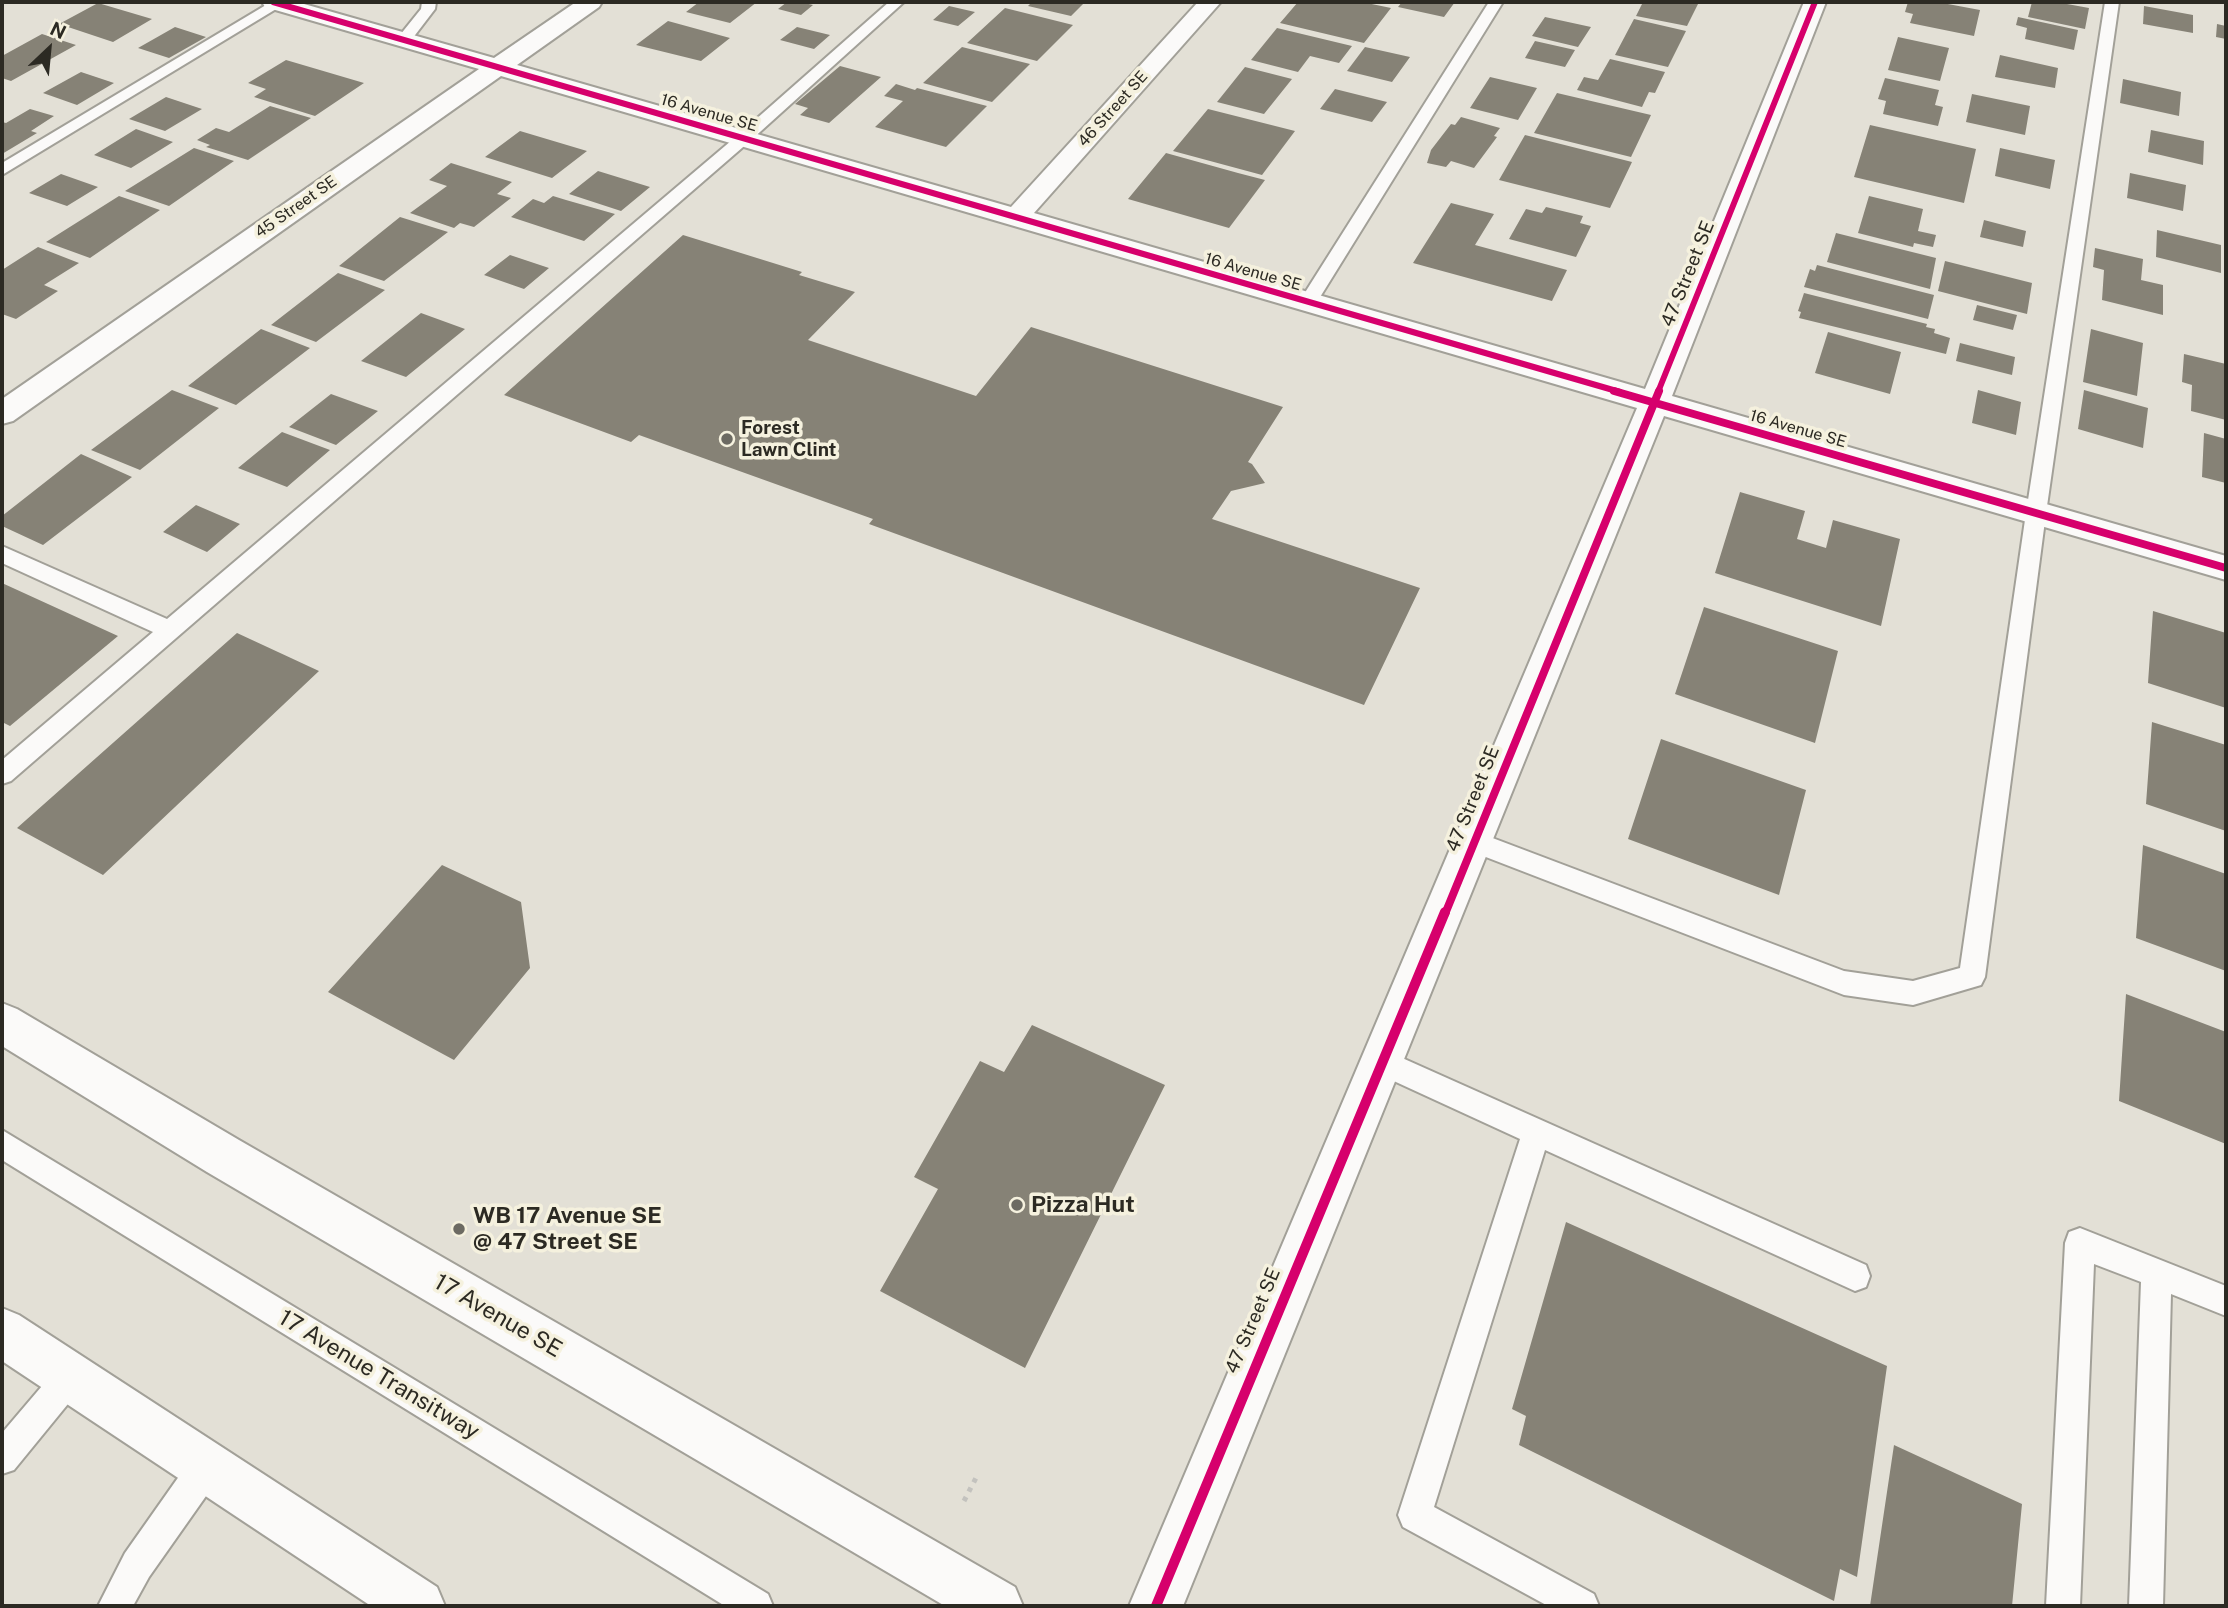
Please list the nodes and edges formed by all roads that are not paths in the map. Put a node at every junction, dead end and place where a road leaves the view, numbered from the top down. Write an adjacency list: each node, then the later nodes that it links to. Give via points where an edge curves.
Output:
1 (429, 2): 9 (lane)
2 (591, 2): 10 (street, 45 Street SE)
3 (897, 2): 11 (lane)
4 (1210, 2): 13 (street, 46 Street SE)
5 (1496, 2): 14 (lane)
6 (1815, 2): 15 (street, 47 Street SE)
7 (2112, 2): 17 (lane)
8 (276, 3): 9 (street, 16 Avenue SE); 12 (lane)
9 (404, 40): 10 (street, 16 Avenue SE)
10 (497, 67): 11 (street, 16 Avenue SE); 16 (street, 45 Street SE)
11 (744, 138): 13 (street, 16 Avenue SE); 20 (lane)
12 (2, 170)
13 (1016, 217): 14 (street, 16 Avenue SE)
14 (1308, 302): 15 (street, 16 Avenue SE)
15 (1656, 402): 17 (street, 16 Avenue SE); 22 (street, 47 Street SE)
16 (2, 414)
17 (2036, 513): 19 (street, 16 Avenue SE); 22 (lane, via 1972,977 1913,993 1844,983)
18 (2, 554): 20 (lane)
19 (2226, 568)
20 (172, 631): 21 (lane)
21 (2, 774)
22 (1474, 842): 24 (street, 47 Street SE)
23 (2, 1023): 37 (street, 17 Avenue SE)
24 (1382, 1062): 25 (lane); 38 (street, 47 Street SE)
25 (1536, 1132): 28 (lane); 39 (lane, via 1415,1515)
26 (2, 1144): 36 (lane, 17 Avenue Transitway)
27 (2156, 1274): 29 (lane); 40 (lane, via 2080,1244); 41 (lane)
28 (1855, 1276)
29 (2226, 1301)
30 (2, 1332): 31 (street)
31 (71, 1377): 32 (lane); 33 (street)
32 (2, 1458)
33 (206, 1466): 34 (lane, via 137,1565); 35 (street)
34 (115, 1606)
35 (418, 1606)
36 (756, 1606)
37 (996, 1606)
38 (1156, 1606)
39 (1581, 1606)
40 (2063, 1606)
41 (2146, 1606)

